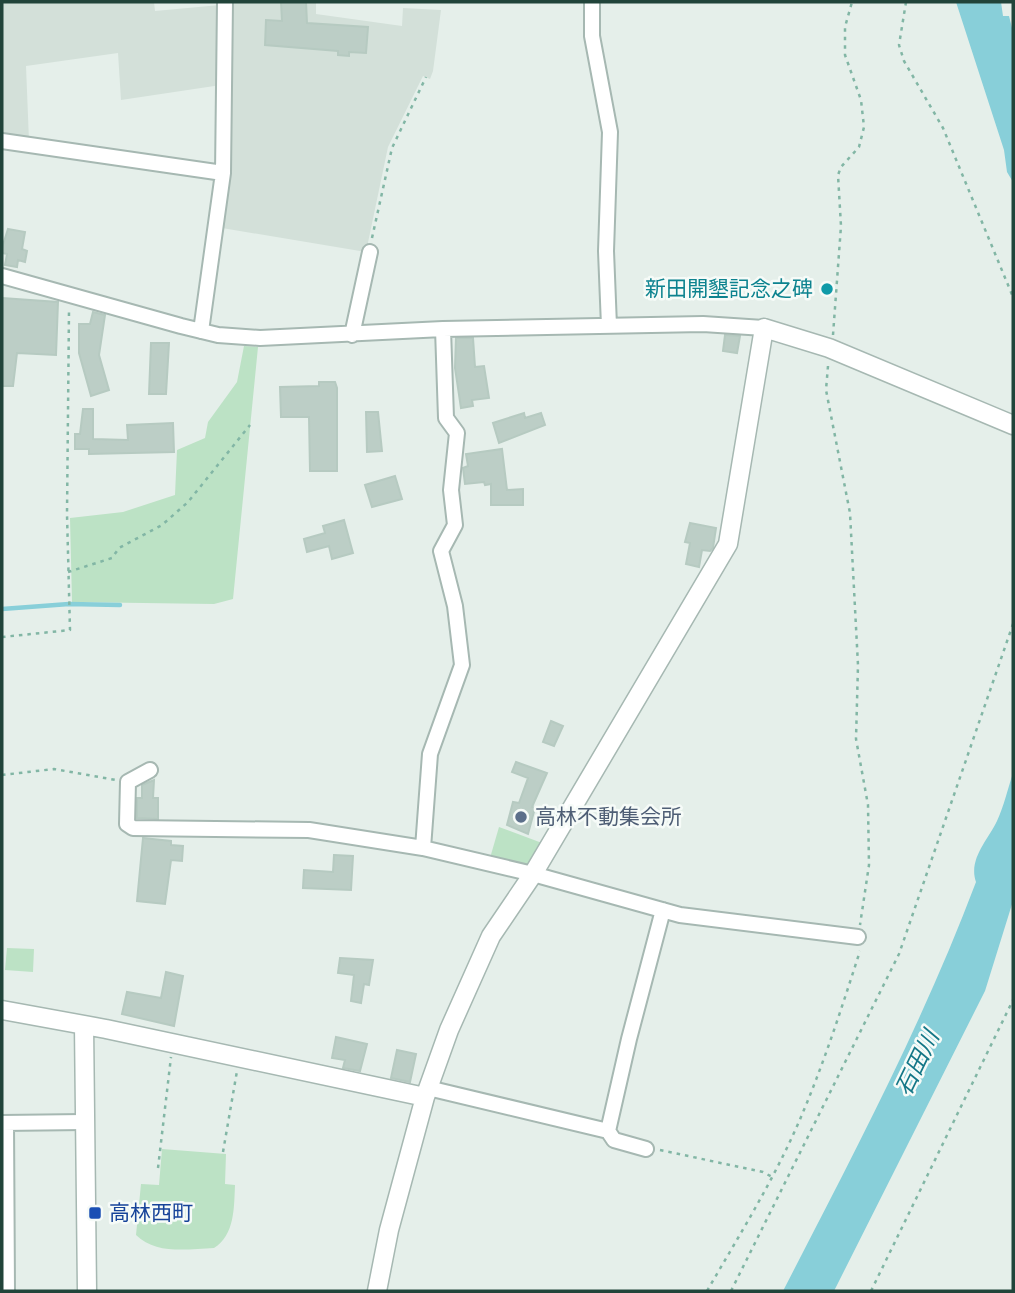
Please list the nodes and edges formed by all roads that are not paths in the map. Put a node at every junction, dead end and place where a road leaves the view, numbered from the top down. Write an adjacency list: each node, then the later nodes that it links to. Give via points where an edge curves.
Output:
1 (225, 2): 4 (street)
2 (592, 2): 7 (street, via 592,36 610,132)
3 (2, 141): 4 (street)
4 (223, 173): 10 (street)
5 (370, 252): 11 (street)
6 (2, 276): 10 (street)
7 (609, 326): 8 (street); 9 (street)
8 (764, 328): 12 (street, via 829,348); 15 (street, via 728,544)
9 (443, 329): 11 (street); 14 (street, via 446,418 457,433 451,489 455,525 441,551 455,606 462,665 430,754)
10 (201, 331): 11 (street, via 260,338)
11 (352, 335)
12 (1013, 425)
13 (150, 770): 14 (street, via 128,782 124,816 133,828 309,830)
14 (423, 848): 15 (street)
15 (533, 874): 16 (street); 20 (street, via 491,936)
16 (663, 910): 17 (street); 23 (street)
17 (858, 937)
18 (2, 1010): 19 (street)
19 (84, 1025): 20 (street); 21 (street)
20 (427, 1093): 23 (street); 27 (street)
21 (84, 1122): 22 (street); 26 (street)
22 (4, 1123): 25 (street)
23 (608, 1131): 24 (street, via 614,1140)
24 (646, 1149)
25 (7, 1291)
26 (87, 1291)
27 (377, 1291)

